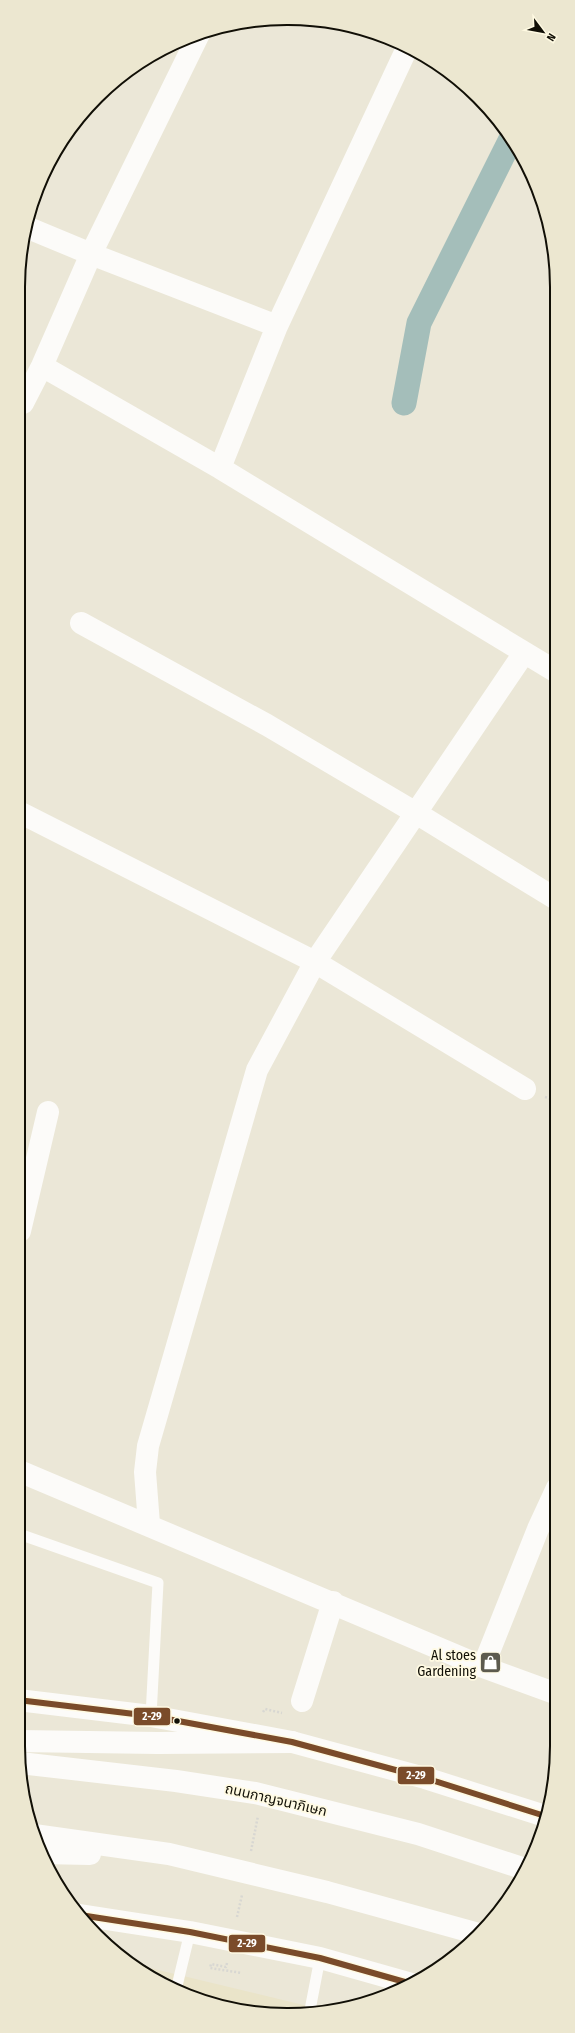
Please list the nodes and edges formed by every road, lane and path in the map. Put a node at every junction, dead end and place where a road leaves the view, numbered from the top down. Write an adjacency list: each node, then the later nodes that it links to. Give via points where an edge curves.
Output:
1 (195, 42): 4 (main road)
2 (405, 53): 5 (main road)
3 (32, 229): 4 (main road)
4 (91, 254): 5 (main road); 6 (main road)
5 (277, 326): 8 (main road)
6 (42, 366): 7 (main road); 8 (main road)
7 (25, 400)
8 (220, 468): 10 (main road)
9 (81, 623): 12 (main road, via 267,725)
10 (524, 653): 11 (main road); 12 (main road)
11 (550, 668)
12 (416, 813): 14 (main road); 15 (main road)
13 (25, 815): 15 (main road)
14 (550, 895)
15 (315, 962): 16 (main road); 21 (main road, via 257,1070 148,1446 145,1472)
16 (525, 1089)
17 (48, 1112): 18 (main road)
18 (25, 1210)
19 (25, 1472): 21 (main road)
20 (550, 1503): 24 (main road)
21 (150, 1524): 23 (main road)
22 (25, 1536): 28 (lane, via 158,1583)
23 (333, 1602): 24 (main road); 27 (main road)
24 (483, 1667): 25 (main road)
25 (550, 1691)
26 (25, 1701): 28 (main road)
27 (302, 1701)
28 (150, 1716): 30 (main road)
29 (25, 1741): 30 (main road)
30 (292, 1742): 33 (main road, via 425,1778)
31 (26, 1764): 38 (main road, ถนนกาญจนาภิเษก, via 255,1793 418,1834)
32 (259, 1812): 37 (path)
33 (541, 1815)
34 (41, 1836): 36 (main road)
35 (48, 1853): 36 (main road)
36 (169, 1854): 43 (main road, via 327,1892)
37 (249, 1858)
38 (520, 1867)
39 (243, 1889): 41 (path)
40 (88, 1916): 42 (main road)
41 (236, 1920)
42 (190, 1932): 44 (main road); 48 (lane)
43 (472, 1932)
44 (320, 1958): 47 (main road); 49 (lane)
45 (228, 1959): 46 (path, via 226,1967 211,1964 210,1968)
46 (242, 1974)
47 (403, 1981)
48 (177, 1984)
49 (311, 2007)

